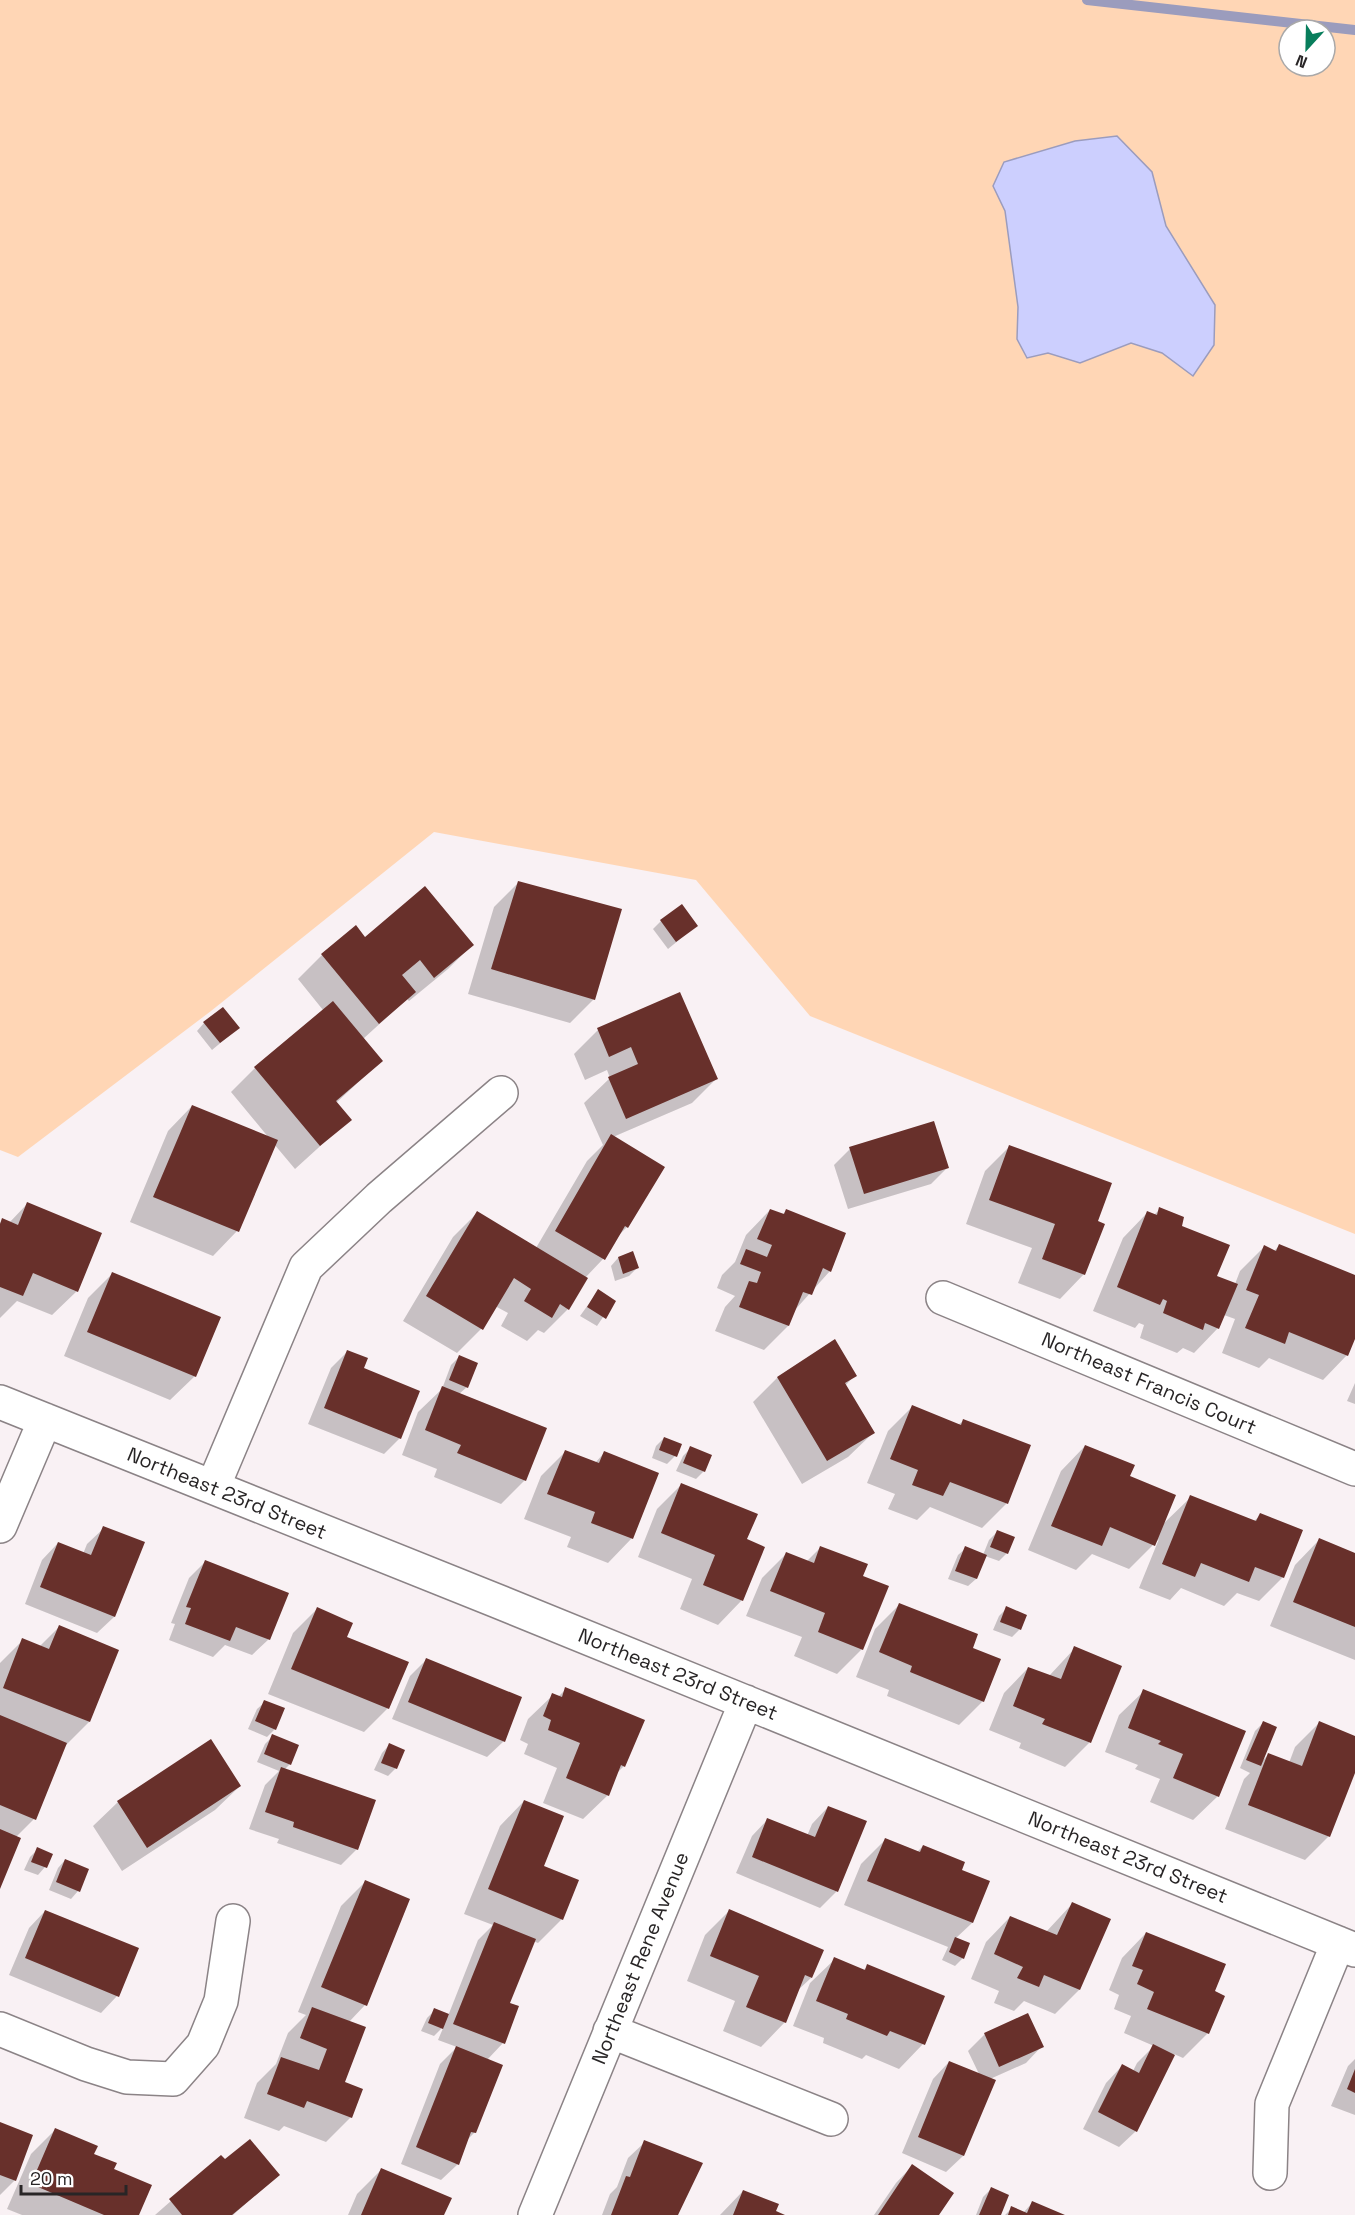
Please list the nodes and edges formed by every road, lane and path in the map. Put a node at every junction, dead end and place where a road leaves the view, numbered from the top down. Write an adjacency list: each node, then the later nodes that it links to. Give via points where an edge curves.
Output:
1 (501, 1093): 6 (street, via 370,1205 306,1267)
2 (943, 1298): 5 (street, Northeast Francis Court)
3 (0, 1402): 4 (street, Northeast 23rd Street)
4 (45, 1420): 6 (street, Northeast 23rd Street); 7 (street)
5 (1355, 1469)
6 (213, 1487): 8 (street, Northeast 23rd Street)
7 (0, 1526)
8 (746, 1702): 10 (street, Northeast 23rd Street); 12 (street, Northeast Rene Avenue)
9 (233, 1921): 11 (street, via 221,2001 203,2045 173,2079 127,2077)
10 (1347, 1946): 14 (street, via 1272,2104)
11 (0, 2029)
12 (610, 2031): 13 (street); 15 (street, Northeast Rene Avenue)
13 (831, 2119)
14 (1270, 2173)
15 (535, 2215)

